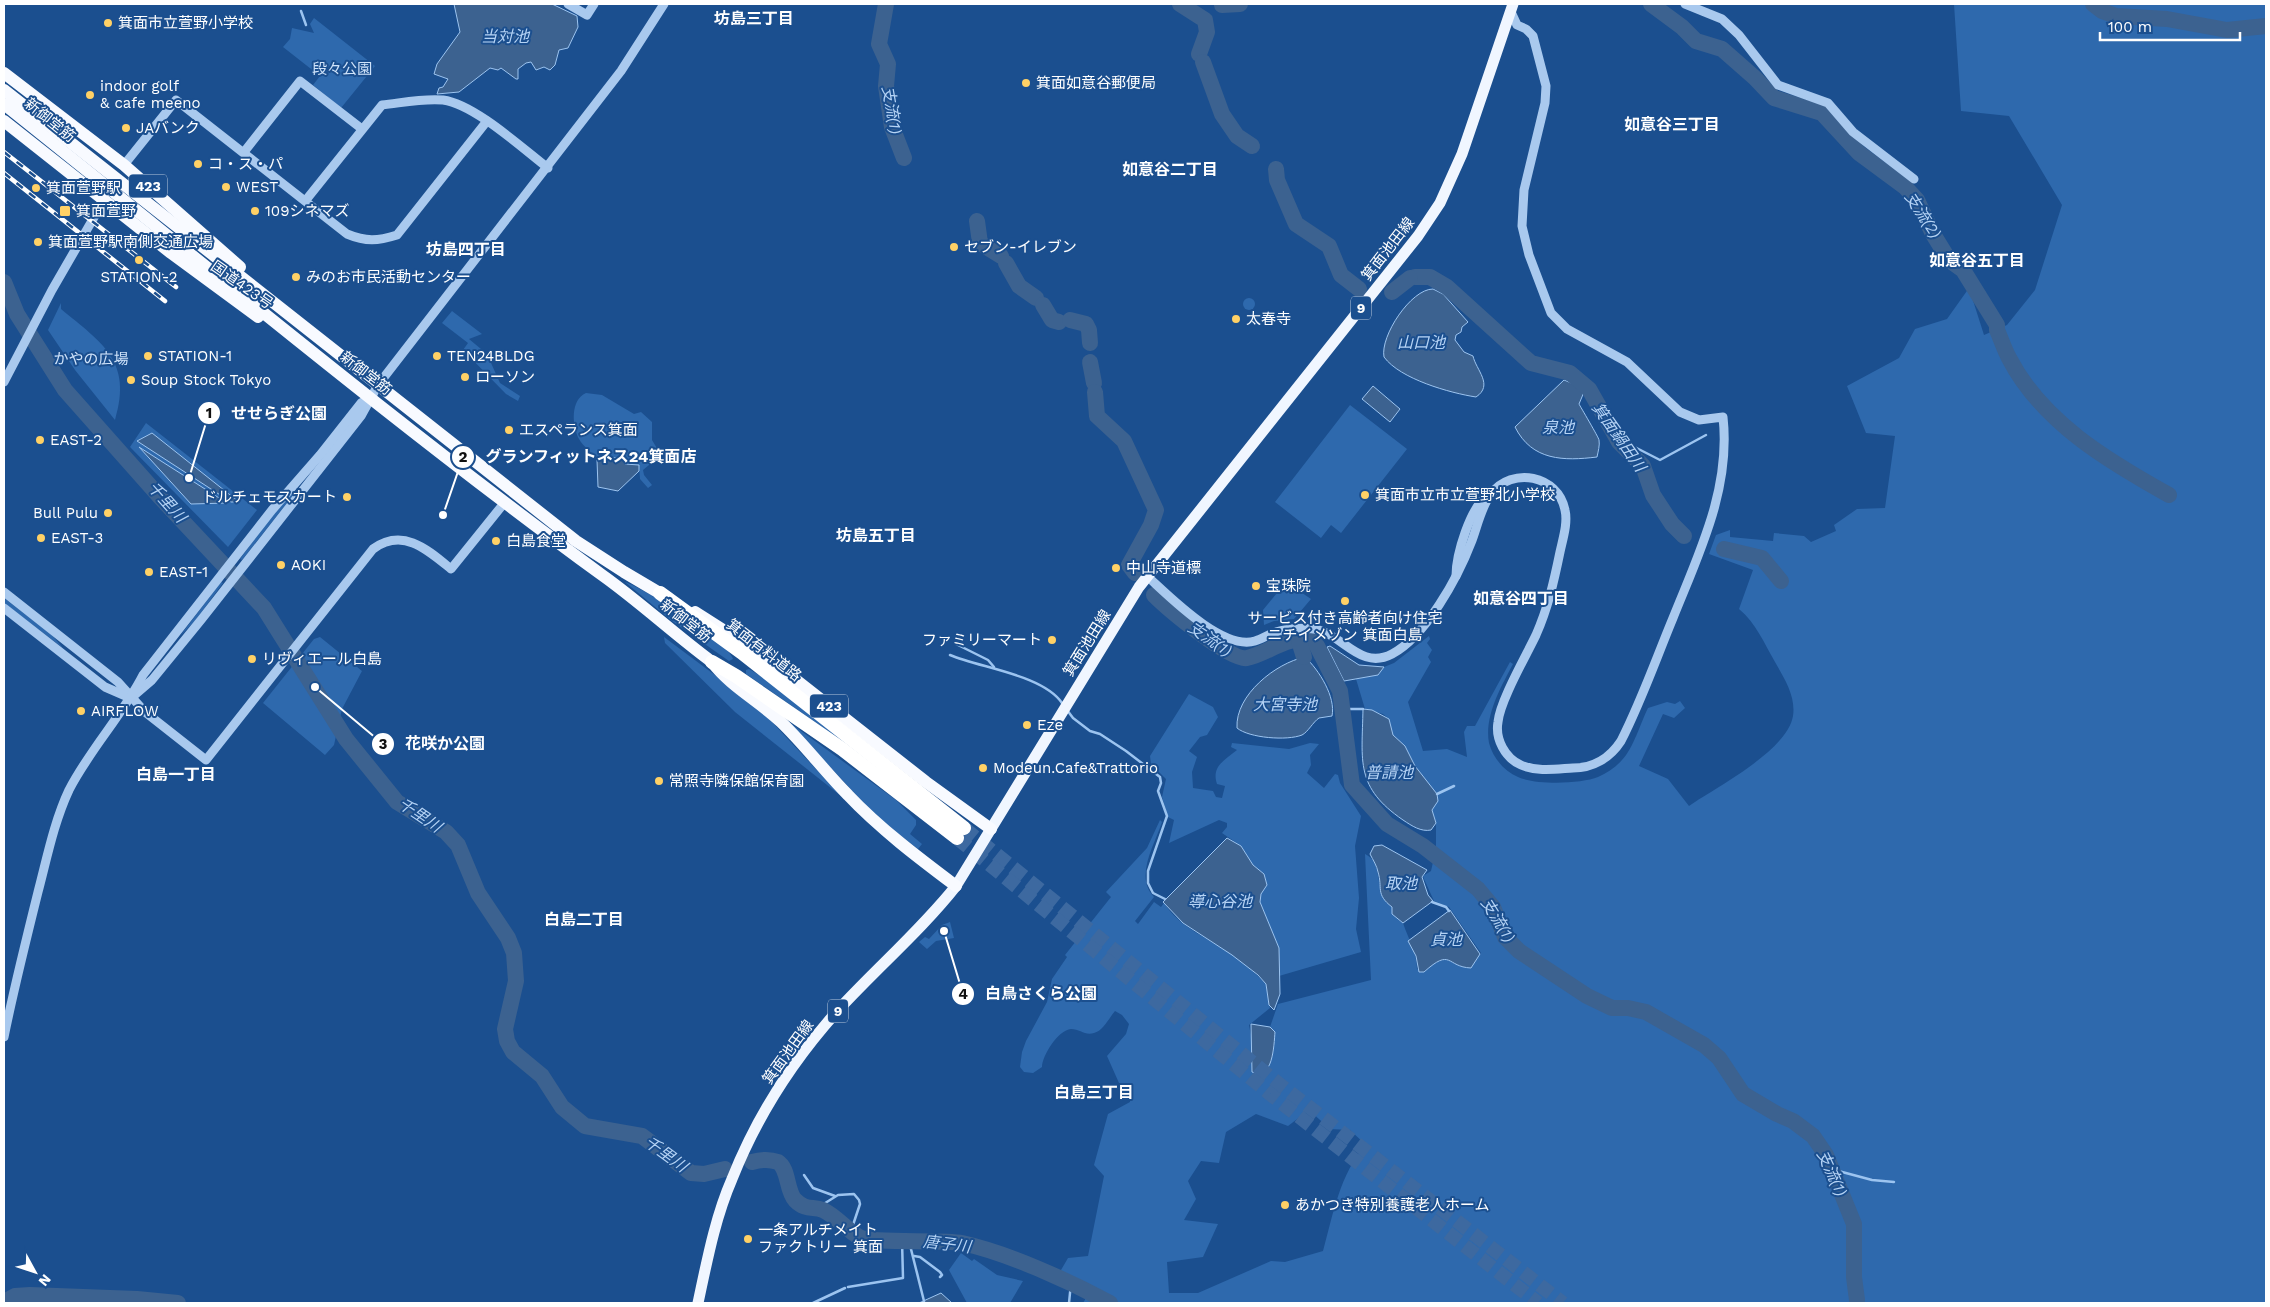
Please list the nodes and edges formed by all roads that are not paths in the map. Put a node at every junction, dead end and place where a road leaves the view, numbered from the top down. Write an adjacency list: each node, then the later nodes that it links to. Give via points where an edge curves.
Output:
1 (568, 4): 2 (street, via 587,15)
2 (594, 4)
3 (664, 4): 14 (street, via 621,71)
4 (1685, 4): 15 (street, via 1722,19 1739,35 1778,85 1828,103 1853,132)
5 (1512, 8): 24 (main road, 箕面池田線 / 9, via 1462,154 1440,203 1418,236); 24 (street, via 1517,25 1533,36 1546,86 1545,103 1524,190 1522,226 1529,255 1551,313 1567,329 1627,362 1680,412 1699,420 1723,417 1724,471 1713,517 1621,741 1609,755 1593,765 1578,768 1528,768 1514,761 1502,747 1498,720 1548,606 1566,518 1557,491 1538,479 1512,479 1492,493 1456,579 1442,601 1404,645 1389,656 1371,658 1355,653 1316,629 1278,631 1253,642 1234,642 1193,616)
6 (4, 73): 13 (highway, 国道423号 / 423)
7 (4, 90): 8 (highway, 新御堂筋 / 423)
8 (12, 105): 18 (highway, 新御堂筋 / 423); 19 (highway, 新御堂筋 / 423)
9 (4, 121): 16 (highway, 国道423号 / 423)
10 (487, 121): 11 (street, via 443,100 382,105); 14 (street); 17 (street, via 397,235 377,241 361,240 348,234)
11 (362, 129): 12 (street, via 300,82); 17 (street)
12 (244, 152): 13 (street, via 176,100); 17 (street)
13 (124, 165): 18 (highway, 国道423号 / 423, via 241,268)
14 (548, 168): 21 (street)
15 (1914, 179)
16 (104, 200): 19 (highway, 国道423号 / 423, via 216,287); 20 (street)
17 (306, 200)
18 (283, 310): 21 (highway, 新御堂筋 / 423)
19 (298, 342): 22 (highway, 新御堂筋 / 423)
20 (4, 382)
21 (378, 385): 22 (street); 26 (highway, 新御堂筋 / 423, via 576,541)
22 (370, 397): 23 (highway, 新御堂筋 / 423); 29 (street, via 361,403 217,579 143,675); 29 (street, via 361,416 226,588 152,680)
23 (505, 502): 28 (highway, 新御堂筋 / 423); 29 (street, via 451,569 412,542 393,540 376,546 206,760)
24 (1148, 577): 30 (main road, 箕面池田線 / 9)
25 (4, 592): 29 (street, via 118,682)
26 (660, 593): 28 (highway, 箕面有料道路 / 423, via 747,656 960,833); 30 (highway, 423, via 758,651 976,821)
27 (4, 608): 29 (street, via 105,687)
28 (712, 662): 31 (highway, 423, via 785,726 849,797)
29 (131, 698): 32 (street, via 87,760 58,817)
30 (991, 829): 31 (main road, 箕面池田線 / 9)
31 (956, 886): 33 (main road, 箕面池田線 / 9, via 933,914 841,1007 797,1061 770,1104 731,1180)
32 (4, 1037)
33 (698, 1303)

